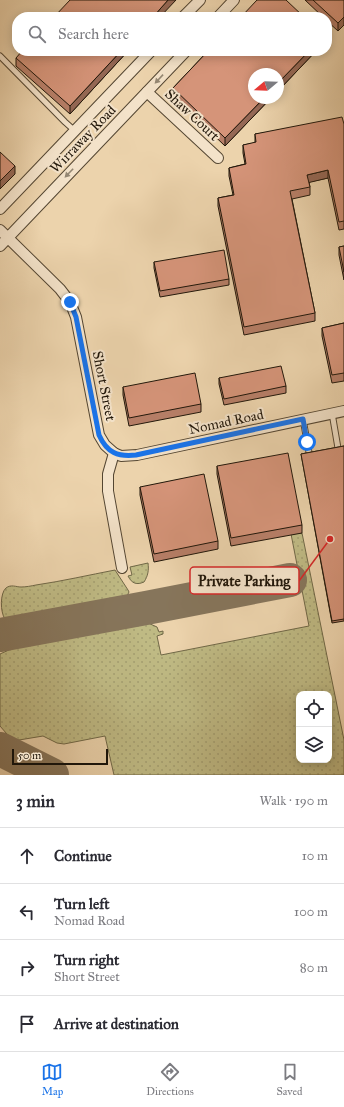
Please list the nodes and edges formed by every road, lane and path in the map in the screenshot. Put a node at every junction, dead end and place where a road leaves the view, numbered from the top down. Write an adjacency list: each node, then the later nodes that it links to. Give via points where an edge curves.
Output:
1 (200, 0): 3 (street)
2 (234, 0): 4 (street)
3 (188, 12)
4 (223, 12)
5 (0, 56): 9 (lane)
6 (146, 56): 9 (street, Wirraway Road)
7 (181, 56): 8 (street, Wirraway Road, one-way to 8)
8 (147, 92): 10 (street, Shaw Court); 12 (street, Wirraway Road, one-way to 12)
9 (75, 130): 11 (street, Wirraway Road)
10 (218, 158)
11 (0, 209)
12 (4, 234): 13 (street, Wirraway Road); 17 (street, Short Street, via 70,302 76,317 99,435)
13 (0, 246)
14 (344, 411): 15 (street, Nomad Road)
15 (332, 413): 16 (street, Nomad Road); 18 (lane)
16 (303, 419): 17 (street, Nomad Road, via 136,455 121,456); 19 (lane)
17 (114, 453): 20 (street, via 108,474 108,491)
18 (340, 457)
19 (312, 465)
20 (122, 568)

